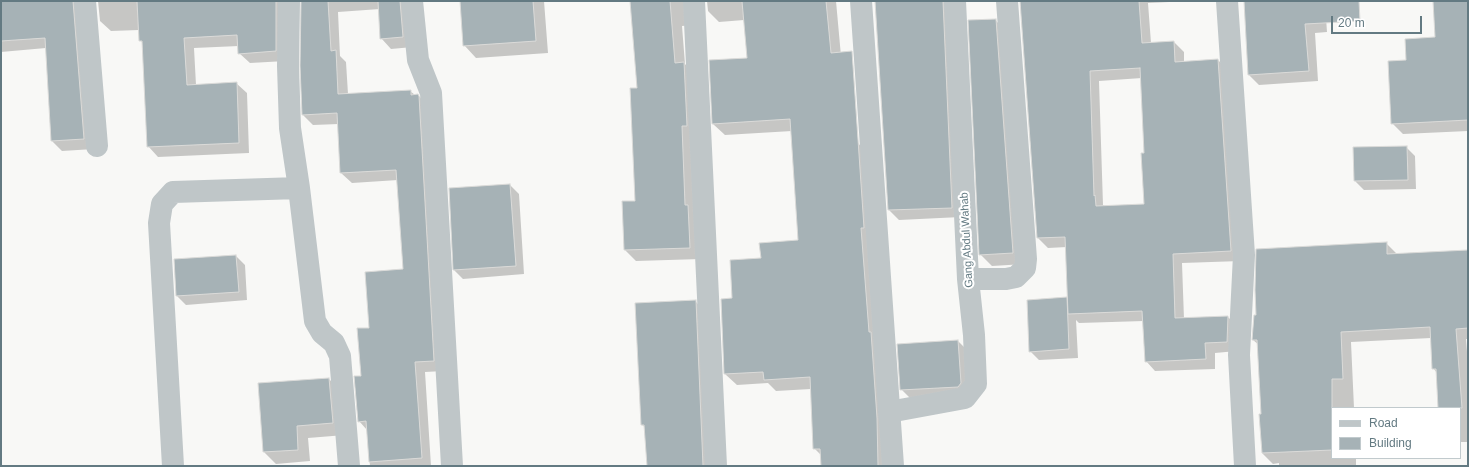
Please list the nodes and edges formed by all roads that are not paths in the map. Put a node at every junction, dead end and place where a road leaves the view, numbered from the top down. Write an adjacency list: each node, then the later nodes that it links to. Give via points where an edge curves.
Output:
1 (85, 1): 9 (street)
2 (289, 1): 10 (street, via 290,128)
3 (412, 1): 15 (street, via 418,60 431,92)
4 (694, 1): 16 (street)
5 (861, 1): 12 (street)
6 (955, 1): 11 (street, Gang Abdul Wahab)
7 (1007, 1): 11 (street, via 1025,268 1016,277 1006,279)
8 (1228, 1): 18 (street, via 1244,255 1239,354)
9 (96, 146)
10 (299, 188): 13 (street, via 173,192 162,204 159,223); 14 (street, via 315,321 322,333 334,343 340,356)
11 (968, 279): 12 (street, Gang Abdul Wahab, via 976,384 964,398)
12 (889, 412): 17 (street)
13 (173, 466)
14 (348, 466)
15 (452, 466)
16 (716, 466)
17 (893, 466)
18 (1245, 466)

